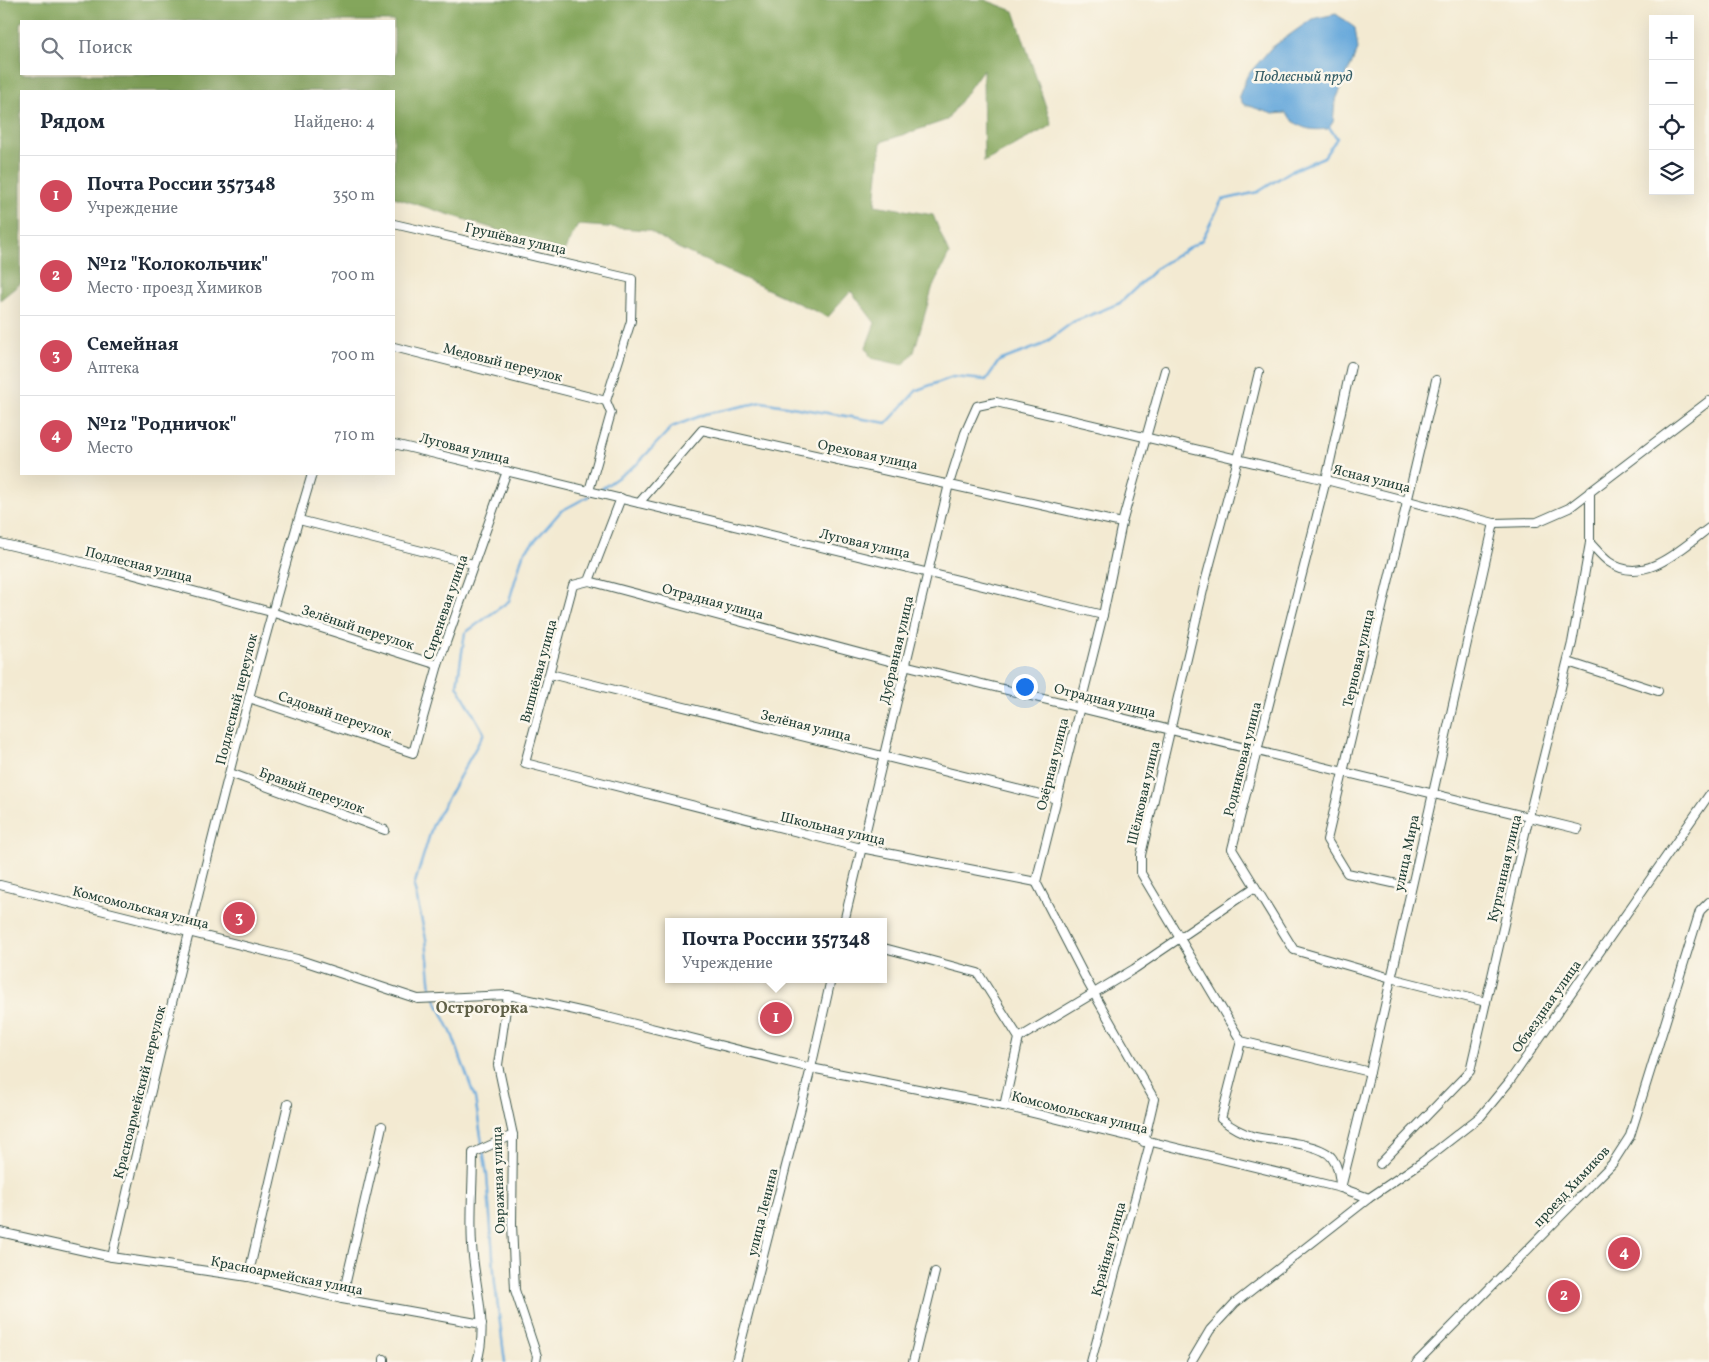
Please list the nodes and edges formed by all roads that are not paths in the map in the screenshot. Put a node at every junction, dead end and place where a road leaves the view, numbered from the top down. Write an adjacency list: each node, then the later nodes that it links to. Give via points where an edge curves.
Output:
1 (395, 224): 7 (street, Грушёвая улица, via 632,279 631,321)
2 (395, 347): 7 (street, Медовый переулок)
3 (1350, 366): 15 (street, Родниковая улица)
4 (1165, 370): 10 (street, Озёрная улица)
5 (1259, 372): 12 (street, Шёлковая улица)
6 (1436, 380): 20 (street, Терновая улица)
7 (606, 401): 17 (street, via 611,413)
8 (1709, 401): 18 (street, Ясная улица)
9 (996, 402): 10 (street, Ясная улица); 16 (street, Дубравная улица, via 977,406 972,413)
10 (1146, 439): 12 (street, Ясная улица); 23 (street, Озёрная улица)
11 (395, 444): 13 (street, Луговая улица)
12 (1238, 459): 15 (street, Ясная улица); 40 (street, Шёлковая улица)
13 (507, 471): 17 (street, Луговая улица); 28 (street, Сиреневая улица)
14 (312, 475): 22 (street, Подлесный переулок)
15 (1326, 480): 20 (street, Ясная улица); 41 (street, Родниковая улица)
16 (949, 484): 21 (street, Ореховая улица, via 702,430); 23 (street, Ореховая улица); 29 (street, Дубравная улица)
17 (589, 491): 19 (street, Луговая улица)
18 (1590, 491): 24 (street, Ясная улица, via 1569,508 1537,522); 27 (street, Курганная улица)
19 (621, 498): 21 (street, Луговая улица); 30 (street)
20 (1408, 500): 24 (street, Ясная улица); 44 (street, Терновая улица)
21 (639, 503): 29 (street, Луговая улица)
22 (299, 520): 28 (street); 31 (street, Подлесный переулок)
23 (1122, 523): 32 (street, Озёрная улица)
24 (1494, 523): 47 (street, улица Мира)
25 (1709, 528): 27 (street, via 1662,563 1633,570 1610,563)
26 (0, 543): 31 (street, Подлесная улица)
27 (1590, 543): 33 (street, Курганная улица)
28 (473, 564): 34 (street, Сиреневая улица)
29 (928, 571): 32 (street, Луговая улица); 35 (street, Дубравная улица)
30 (589, 581): 35 (street, Отрадная улица); 36 (street, Вишнёвая улица, via 574,585)
31 (271, 612): 34 (street, Зелёный переулок); 38 (street, Подлесный переулок)
32 (1104, 615): 39 (street, Озёрная улица)
33 (1568, 662): 37 (street); 50 (street, Курганная улица)
34 (438, 665): 42 (street, Сиреневая улица)
35 (904, 665): 39 (street, Отрадная улица); 43 (street, Дубравная улица)
36 (550, 674): 43 (street, Зелёная улица); 46 (street, Вишнёвая улица, via 525,764)
37 (1658, 691)
38 (249, 698): 42 (street, Садовый переулок); 45 (street, Подлесный переулок)
39 (1079, 707): 40 (street, Отрадная улица); 49 (street, Озёрная улица)
40 (1171, 729): 41 (street, Отрадная улица); 61 (street, Шёлковая улица, via 1141,855 1141,872)
41 (1257, 750): 44 (street, Отрадная улица); 56 (street, Родниковая улица, via 1232,849)
42 (413, 753)
43 (884, 756): 49 (street, Зелёная улица); 53 (street, Дубравная улица)
44 (1344, 771): 47 (street, Отрадная улица); 57 (street, Терновая улица, via 1327,840 1347,873)
45 (230, 773): 52 (street, Бравый переулок); 60 (street, Подлесный переулок)
46 (626, 790): 53 (street, Школьная улица)
47 (1432, 793): 50 (street, Отрадная улица); 57 (street, улица Мира)
48 (1709, 795): 79 (street, Объездная улица, via 1508,1082 1480,1116 1422,1162)
49 (1057, 799): 54 (street, Озёрная улица)
50 (1529, 816): 51 (street, Отрадная улица); 67 (street, Курганная улица)
51 (1578, 829)
52 (385, 830)
53 (861, 848): 54 (street, Школьная улица); 59 (street, Дубравная улица)
54 (1036, 882): 65 (street)
55 (0, 885): 60 (street, Комсомольская улица)
56 (1255, 887): 61 (street); 63 (street, Родниковая улица, via 1294,950)
57 (1411, 887): 63 (street, улица Мира)
58 (1709, 902): 92 (street, проезд Химиков, via 1700,911 1630,1136 1616,1157)
59 (845, 918)
60 (191, 932): 66 (street, Комсомольская улица, via 297,959 418,999); 81 (street, Красноармейский переулок)
61 (1180, 938): 65 (street, via 1134,970); 69 (street, Шёлковая улица)
62 (887, 949): 68 (street, via 978,974)
63 (1391, 978): 67 (street, Родниковая улица); 71 (street, улица Мира)
64 (830, 983): 70 (street)
65 (1094, 992): 68 (street); 76 (street, via 1154,1099)
66 (508, 995): 70 (street, Комсомольская улица); 75 (street, Овражная улица, via 498,1065)
67 (1486, 1002): 77 (street, Курганная улица, via 1470,1071)
68 (1019, 1038): 73 (street)
69 (1241, 1041): 71 (street); 78 (street, via 1221,1119 1232,1128 1255,1136 1321,1150 1332,1157)
70 (812, 1068): 73 (street, Комсомольская улица); 88 (street, улица Ленина)
71 (1370, 1072): 78 (street, улица Мира)
72 (288, 1104): 83 (street)
73 (1004, 1106): 76 (street, Комсомольская улица)
74 (382, 1126): 84 (street)
75 (513, 1135): 85 (street, Овражная улица, via 473,1153 472,1245); 87 (street, Овражная улица, via 515,1290 537,1356)
76 (1147, 1142): 78 (street, Комсомольская улица); 90 (street, Крайняя улица)
77 (1380, 1164)
78 (1341, 1188): 79 (street, Комсомольская улица)
79 (1369, 1198): 91 (street, Объездная улица, via 1236,1303 1210,1330)
80 (0, 1232): 81 (street, Красноармейская улица)
81 (112, 1258): 83 (street, Красноармейская улица)
82 (936, 1272): 89 (street)
83 (248, 1277): 84 (street, Красноармейская улица)
84 (342, 1299): 85 (street, Красноармейская улица)
85 (482, 1324): 86 (street, Овражная улица, via 482,1348)
86 (478, 1362)
87 (536, 1362)
88 (736, 1362)
89 (913, 1362)
90 (1091, 1362)
91 (1191, 1362)
92 (1416, 1362)

